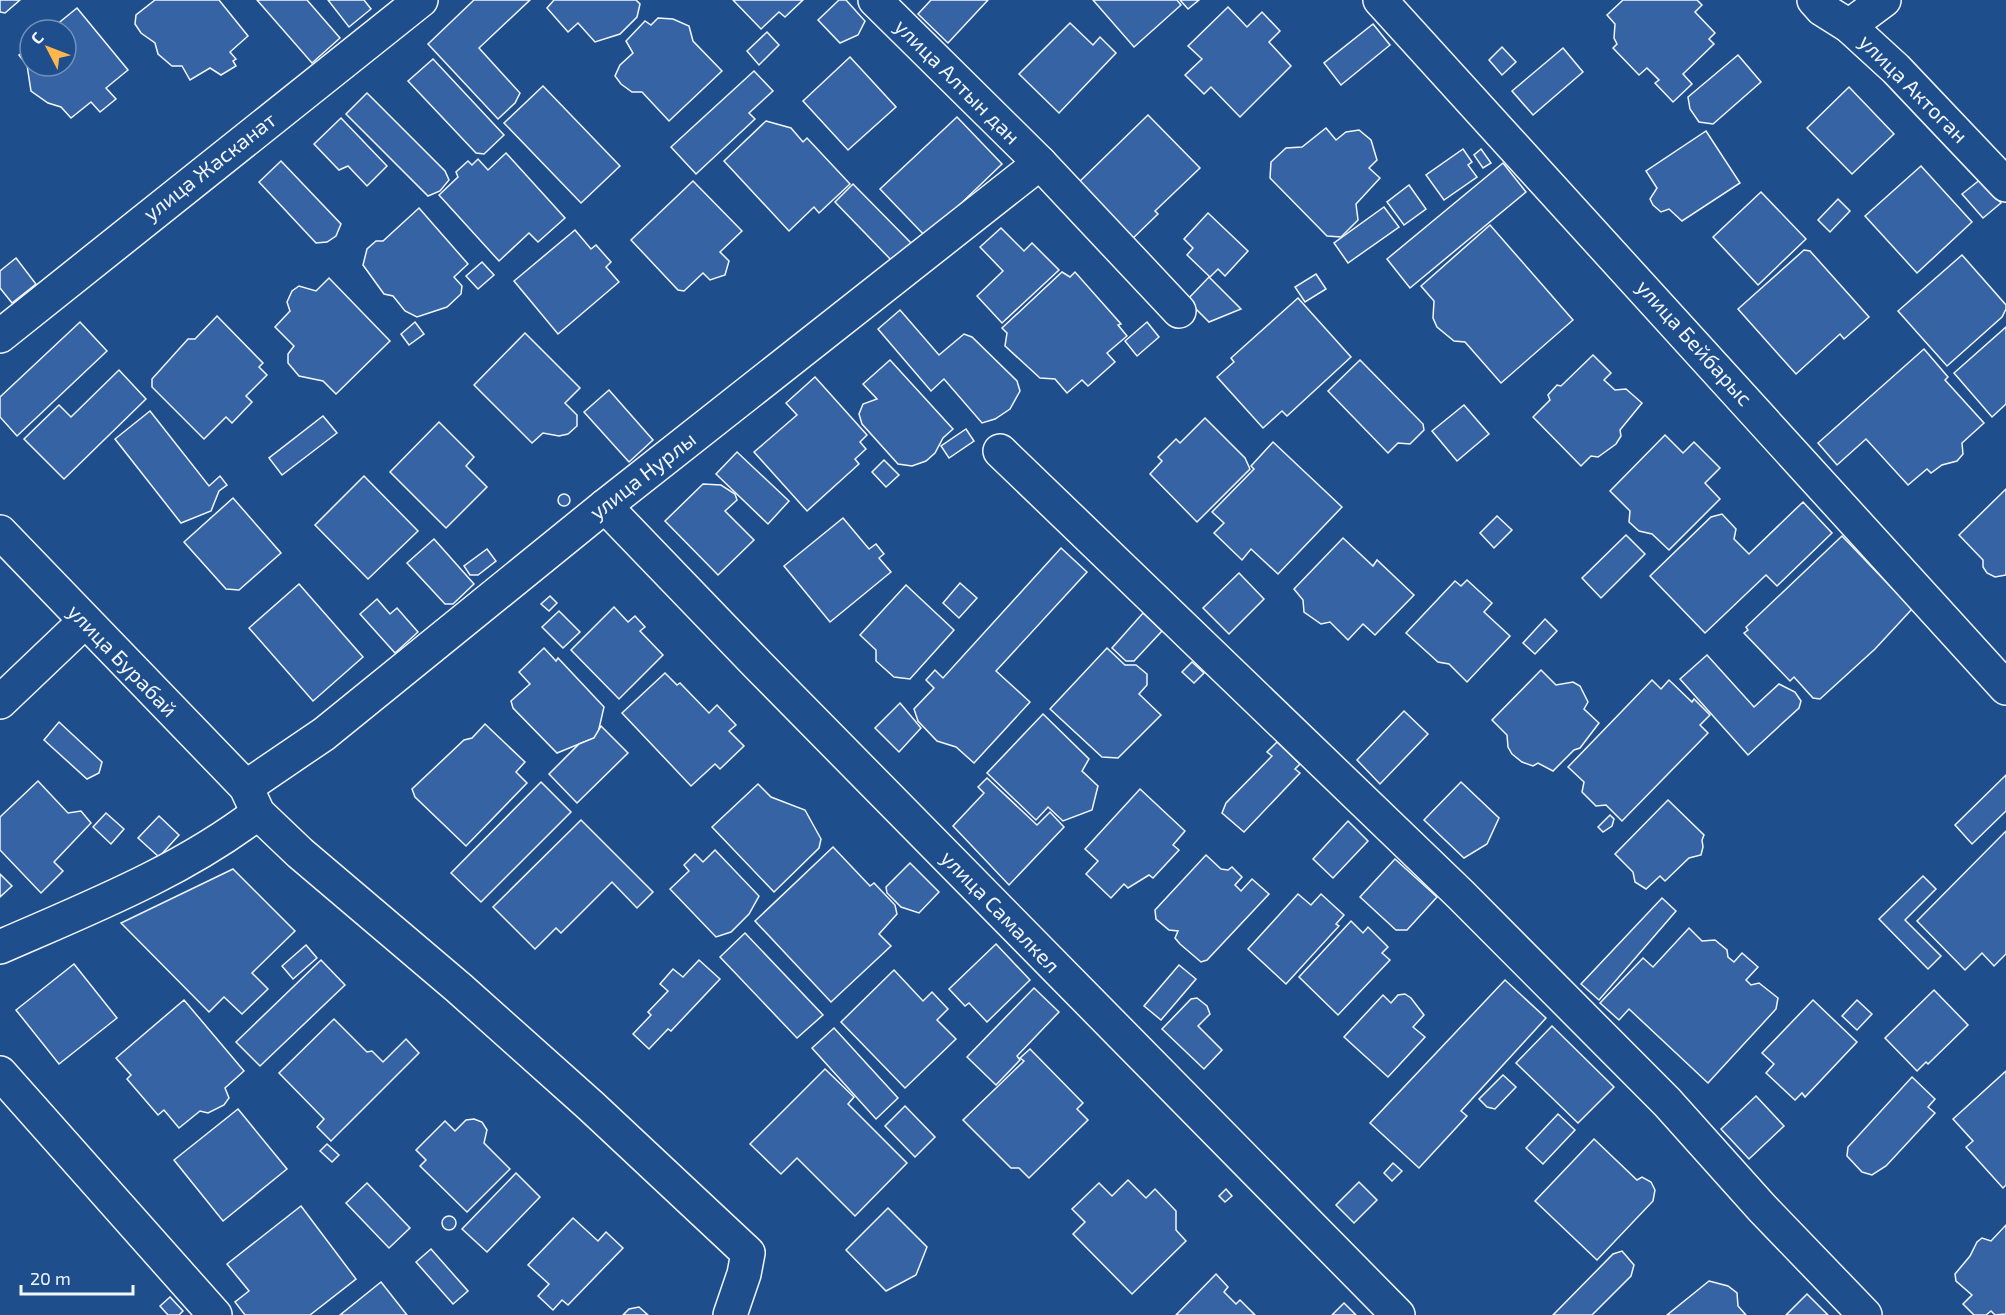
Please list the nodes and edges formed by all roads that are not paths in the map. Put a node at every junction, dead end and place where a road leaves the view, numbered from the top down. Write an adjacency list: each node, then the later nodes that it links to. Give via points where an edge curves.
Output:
1 (421, 0): 10 (street, улица Жасканат)
2 (875, 0): 7 (street, улица Алтын дан)
3 (1380, 0): 15 (street, улица Бейбарыс)
4 (1814, 0): 6 (street, улица Актоган)
5 (1884, 0): 6 (street)
6 (1849, 26): 8 (street, улица Актоган, via 1896,69)
7 (1040, 163): 9 (street, улица Алтын дан); 12 (street, улица Нурлы)
8 (2006, 185)
9 (1179, 311)
10 (0, 336)
11 (1000, 451): 23 (street, via 1461,895 1667,1102)
12 (605, 506): 17 (street, улица Нурлы, via 324,734); 22 (street, улица Самалкел)
13 (0, 532): 14 (street, улица Бурабай)
14 (84, 622): 16 (street); 17 (street, улица Бурабай)
15 (2006, 688)
16 (0, 702)
17 (252, 800): 18 (street, улица Нурлы, via 225,837 119,895); 21 (street, улица Бурабай, via 300,853 503,1027 741,1245 748,1253)
18 (0, 947)
19 (0, 1073): 20 (street)
20 (215, 1315)
21 (730, 1315)
22 (1398, 1315)
23 (1865, 1315)

